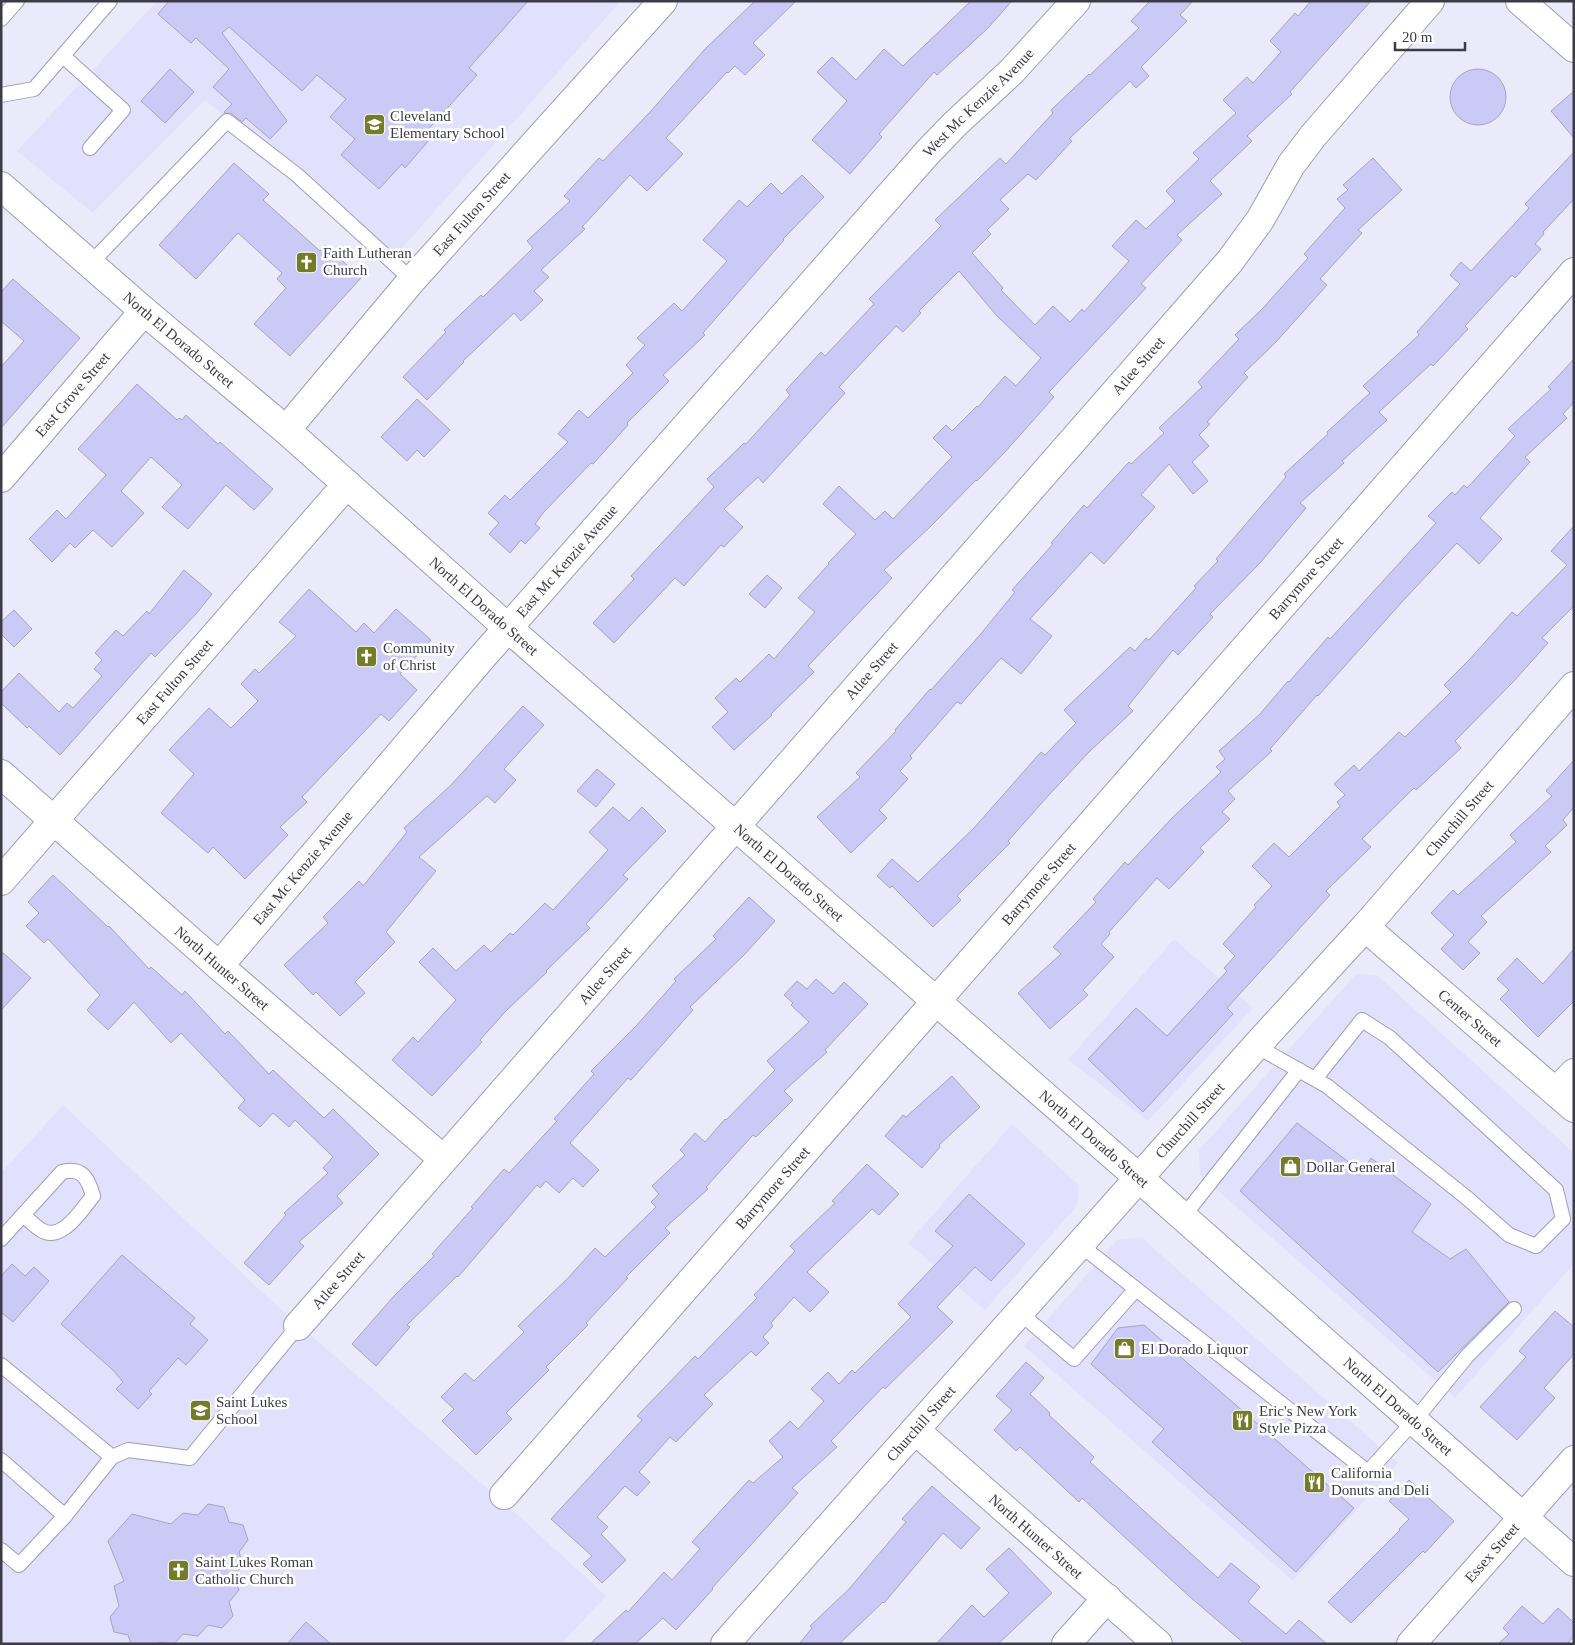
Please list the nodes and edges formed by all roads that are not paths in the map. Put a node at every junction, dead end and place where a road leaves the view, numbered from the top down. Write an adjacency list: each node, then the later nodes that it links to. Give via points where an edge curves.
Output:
1 (17, 1): 7 (lane)
2 (110, 1): 9 (lane)
3 (663, 1): 16 (street, East Fulton Street)
4 (1076, 1): 13 (street, West Mc Kenzie Avenue)
5 (1430, 1): 25 (street, Atlee Street, via 1313,136 1230,261)
6 (1520, 1): 8 (street)
7 (1, 19)
8 (1574, 48)
9 (63, 56): 10 (lane, via 34,89); 11 (lane, via 123,110)
10 (1, 95)
11 (90, 148)
12 (1, 186): 14 (street, North El Dorado Street)
13 (881, 205): 21 (street, East Mc Kenzie Avenue)
14 (90, 264): 16 (lane, via 228,121 297,175); 17 (street, North El Dorado Street)
15 (1574, 272): 29 (street, Barrymore Street)
16 (412, 280): 18 (street, East Fulton Street)
17 (144, 311): 18 (street, North El Dorado Street); 19 (street, East Grove Street)
18 (286, 430): 20 (street, North El Dorado Street)
19 (1, 478)
20 (347, 484): 21 (street, North El Dorado Street); 24 (street, East Fulton Street)
21 (508, 628): 25 (street, North El Dorado Street); 28 (street, East Mc Kenzie Avenue)
22 (1574, 686): 27 (street, Churchill Street)
23 (1, 774): 24 (street, North Hunter Street)
24 (53, 820): 26 (street, East Fulton Street); 28 (street, North Hunter Street)
25 (735, 827): 29 (street, North El Dorado Street); 34 (street, Atlee Street)
26 (1, 881)
27 (1365, 927): 30 (street, Churchill Street); 33 (street, Center Street)
28 (219, 966): 34 (street, North Hunter Street)
29 (934, 1001): 35 (street, North El Dorado Street); 50 (street, Barrymore Street)
30 (1256, 1046): 31 (lane); 35 (street, Churchill Street)
31 (1299, 1070): 32 (lane); 37 (lane)
32 (1315, 1079): 32 (lane, via 1362,1020 1390,1038 1556,1190 1562,1219 1536,1246 1509,1235 1378,1126)
33 (1568, 1091)
34 (443, 1159): 43 (street, Atlee Street)
35 (1139, 1178): 37 (street, North El Dorado Street); 39 (street, Churchill Street)
36 (23, 1215): 36 (lane, via 62,1172 72,1169 82,1173 90,1183 93,1196 65,1229 53,1234 42,1231); 38 (lane)
37 (1183, 1217): 45 (street, North El Dorado Street)
38 (1, 1239)
39 (1079, 1244): 40 (lane); 42 (street, Churchill Street)
40 (1136, 1289): 42 (lane, via 1074,1359); 45 (lane, via 1368,1472)
41 (1514, 1309): 45 (lane, via 1468,1355)
42 (1019, 1312): 46 (street, Churchill Street)
43 (298, 1326): 47 (lane, via 190,1458 128,1450)
44 (1, 1365): 47 (lane)
45 (1414, 1421): 52 (street, North El Dorado Street)
46 (915, 1430): 55 (street, North Hunter Street); 56 (street, Churchill Street)
47 (112, 1457): 51 (lane)
48 (1, 1460): 51 (lane)
49 (1574, 1460): 52 (street, Essex Street)
50 (504, 1495)
51 (65, 1516): 53 (lane, via 19,1565)
52 (1523, 1518): 54 (street, North El Dorado Street); 59 (street, Essex Street)
53 (1, 1550)
54 (1574, 1562)
55 (1107, 1598): 57 (street); 58 (street, North Hunter Street)
56 (725, 1644)
57 (1066, 1644)
58 (1158, 1644)
59 (1412, 1644)

